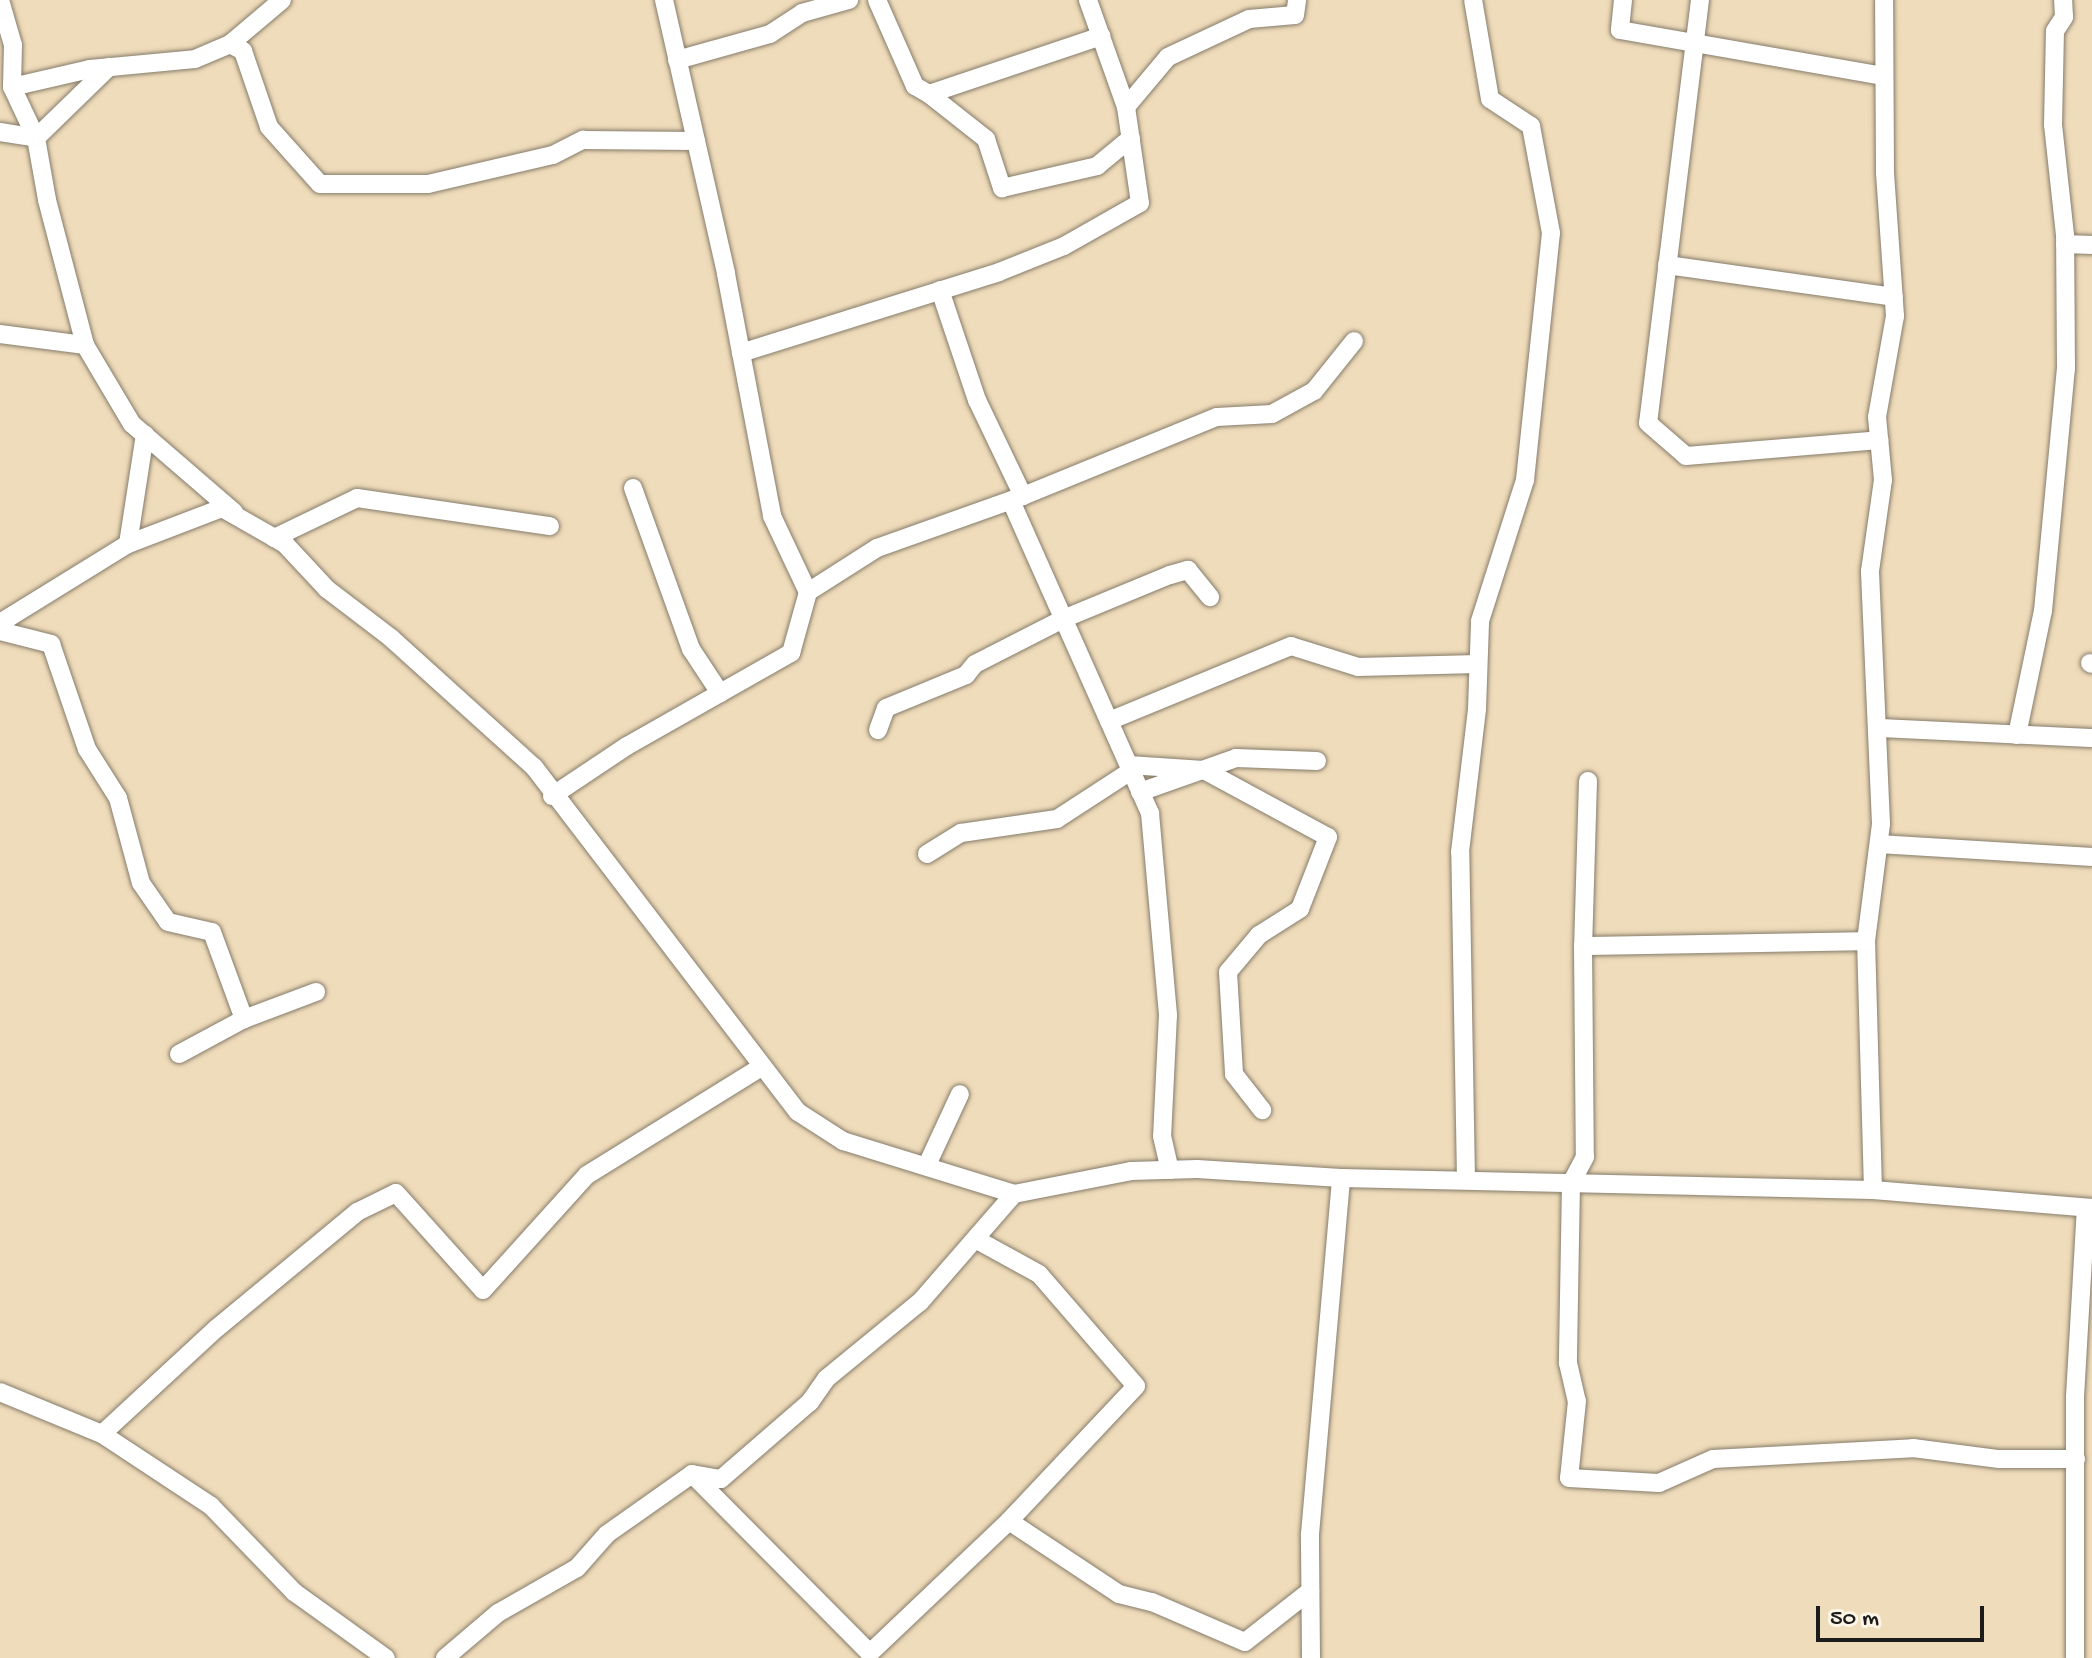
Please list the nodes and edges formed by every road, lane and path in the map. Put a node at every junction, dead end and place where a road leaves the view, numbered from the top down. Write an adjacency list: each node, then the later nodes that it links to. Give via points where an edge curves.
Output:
1 (0, 0): 16 (street)
2 (282, 0): 15 (street)
3 (664, 0): 17 (street)
4 (849, 0): 17 (street, via 802,13 770,34)
5 (877, 0): 21 (street, via 915,86)
6 (1088, 0): 13 (street)
7 (1297, 0): 22 (street, via 1295,15 1249,19 1168,57)
8 (1473, 0): 49 (street, via 1490,99 1531,126 1551,233 1525,480 1480,621)
9 (1623, 0): 14 (street, via 1620,30)
10 (1700, 0): 14 (street)
11 (1884, 0): 19 (street)
12 (2063, 0): 27 (street, via 2064,17 2055,31 2053,125)
13 (1101, 36): 21 (street); 22 (street)
14 (1695, 43): 19 (street); 29 (street)
15 (230, 44): 18 (street, via 195,59); 26 (street, via 243,51 269,127 320,184 428,184 553,155 583,140)
16 (6, 46): 20 (street)
17 (677, 60): 26 (street)
18 (109, 67): 20 (street); 24 (street)
19 (1884, 76): 31 (street)
20 (12, 87): 24 (street)
21 (929, 94): 25 (street, via 986,139 1002,188 1097,166)
22 (1126, 107): 25 (street)
23 (0, 132): 24 (street)
24 (36, 138): 34 (street)
25 (1131, 138): 30 (street, via 1140,203 1064,246)
26 (696, 141): 35 (street)
27 (2065, 244): 28 (street); 54 (street, via 2066,369 2056,508 2043,611)
28 (2092, 245)
29 (1667, 265): 31 (street); 37 (street, via 1648,423 1686,456)
30 (940, 290): 35 (street); 39 (street)
31 (1894, 297): 37 (street, via 1877,417)
32 (0, 334): 34 (street)
33 (1354, 341): 39 (street, via 1314,391 1272,414 1217,417)
34 (85, 345): 36 (street, via 132,424)
35 (741, 353): 44 (street, via 772,516)
36 (145, 434): 40 (street); 43 (street)
37 (1879, 440): 52 (street, via 1883,480 1870,571)
38 (633, 488): 50 (street, via 691,649)
39 (1017, 498): 44 (street, via 877,548); 46 (street)
40 (247, 524): 42 (street); 43 (street, via 222,508)
41 (550, 526): 42 (street, via 357,498)
42 (274, 538): 61 (street, via 534,767)
43 (128, 544): 47 (street)
44 (808, 592): 50 (street, via 791,653)
45 (1210, 597): 46 (street, via 1188,570)
46 (1063, 619): 51 (street); 53 (street, via 975,664 966,675 886,708)
47 (0, 623)
48 (0, 631): 68 (street, via 51,644 87,749 118,798 141,883 168,922 212,932)
49 (1478, 664): 51 (street, via 1358,667 1291,646); 76 (street, via 1460,852)
50 (720, 693): 61 (street)
51 (1109, 721): 57 (street)
52 (1879, 728): 54 (street); 62 (street)
53 (878, 730)
54 (2017, 735): 55 (street)
55 (2092, 738)
56 (1317, 761): 58 (street, via 1236,758)
57 (1130, 768): 58 (street); 60 (street); 63 (street, via 1057,819 961,833)
58 (1204, 770): 60 (street); 72 (street, via 1328,837 1300,909 1259,935 1228,972 1234,1074)
59 (1588, 781): 66 (street)
60 (1140, 792): 74 (street, via 1150,813 1168,1015 1162,1136)
61 (552, 796): 70 (street)
62 (1879, 844): 64 (street); 65 (street)
63 (927, 854)
64 (2092, 857)
65 (1866, 941): 66 (street); 78 (street)
66 (1583, 946): 77 (street, via 1585,1157)
67 (316, 992): 68 (street)
68 (244, 1019): 69 (street)
69 (179, 1054)
70 (761, 1067): 73 (street, via 798,1112 843,1141); 84 (street, via 587,1175 483,1290 396,1193 357,1212 217,1328)
71 (960, 1094): 73 (street)
72 (1262, 1110)
73 (927, 1165): 79 (street)
74 (1170, 1170): 75 (street); 79 (street, via 1087,1178)
75 (1341, 1178): 76 (street); 88 (street)
76 (1466, 1180): 77 (street)
77 (1571, 1183): 78 (street); 85 (street, via 1568,1363 1577,1401 1569,1478 1659,1483 1713,1459 1913,1448 1999,1459)
78 (1873, 1190): 80 (street)
79 (1014, 1194): 81 (street)
80 (2089, 1208): 83 (street)
81 (979, 1241): 86 (street, via 920,1302 827,1378 810,1402 721,1479); 87 (street, via 1039,1274 1136,1386)
82 (0, 1392): 84 (street)
83 (2084, 1396): 85 (street)
84 (102, 1434): 91 (street, via 211,1506)
85 (2076, 1459): 89 (street)
86 (692, 1474): 92 (street); 94 (street, via 607,1534 577,1568 498,1613)
87 (1009, 1521): 88 (street, via 1119,1594 1152,1602 1245,1642); 92 (street)
88 (1310, 1591): 95 (street)
89 (2073, 1625): 90 (street); 96 (street)
90 (2092, 1625)
91 (359, 1653): 93 (street)
92 (867, 1656)
93 (386, 1658)
94 (445, 1658)
95 (1311, 1658)
96 (2075, 1658)

